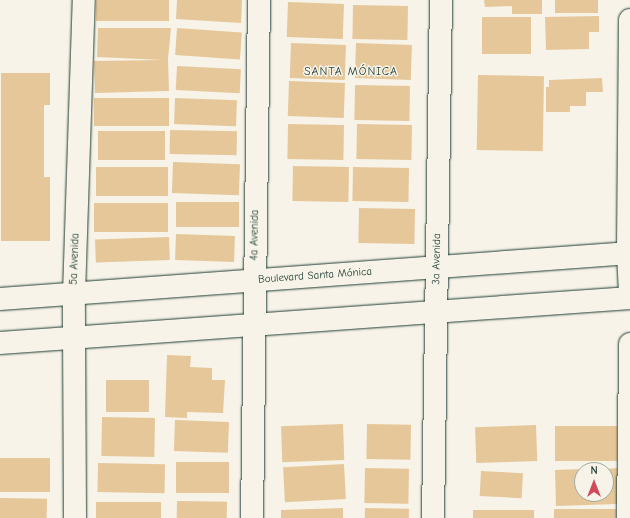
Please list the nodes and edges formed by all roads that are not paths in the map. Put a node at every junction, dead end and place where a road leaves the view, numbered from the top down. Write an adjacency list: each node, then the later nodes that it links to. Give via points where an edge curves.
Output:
1 (84, 0): 9 (street, 5a Avenida)
2 (259, 0): 7 (street, 4a Avenida)
3 (441, 0): 6 (street, 3a Avenida)
4 (630, 20): 5 (street)
5 (629, 254): 6 (street, Boulevard Santa Mónica); 8 (street)
6 (437, 268): 7 (street, Boulevard Santa Mónica); 12 (street, 3a Avenida)
7 (255, 281): 9 (street, Boulevard Santa Mónica); 13 (street, 4a Avenida)
8 (630, 290)
9 (74, 294): 11 (street, Boulevard Santa Mónica); 14 (street, 5a Avenida)
10 (630, 298): 12 (street)
11 (0, 299)
12 (436, 312): 13 (street); 19 (street, 3a Avenida)
13 (255, 325): 14 (street); 18 (street, 4a Avenida)
14 (74, 338): 15 (street); 17 (street, 5a Avenida)
15 (0, 343)
16 (630, 344): 20 (street)
17 (75, 518)
18 (252, 518)
19 (433, 518)
20 (628, 518)

